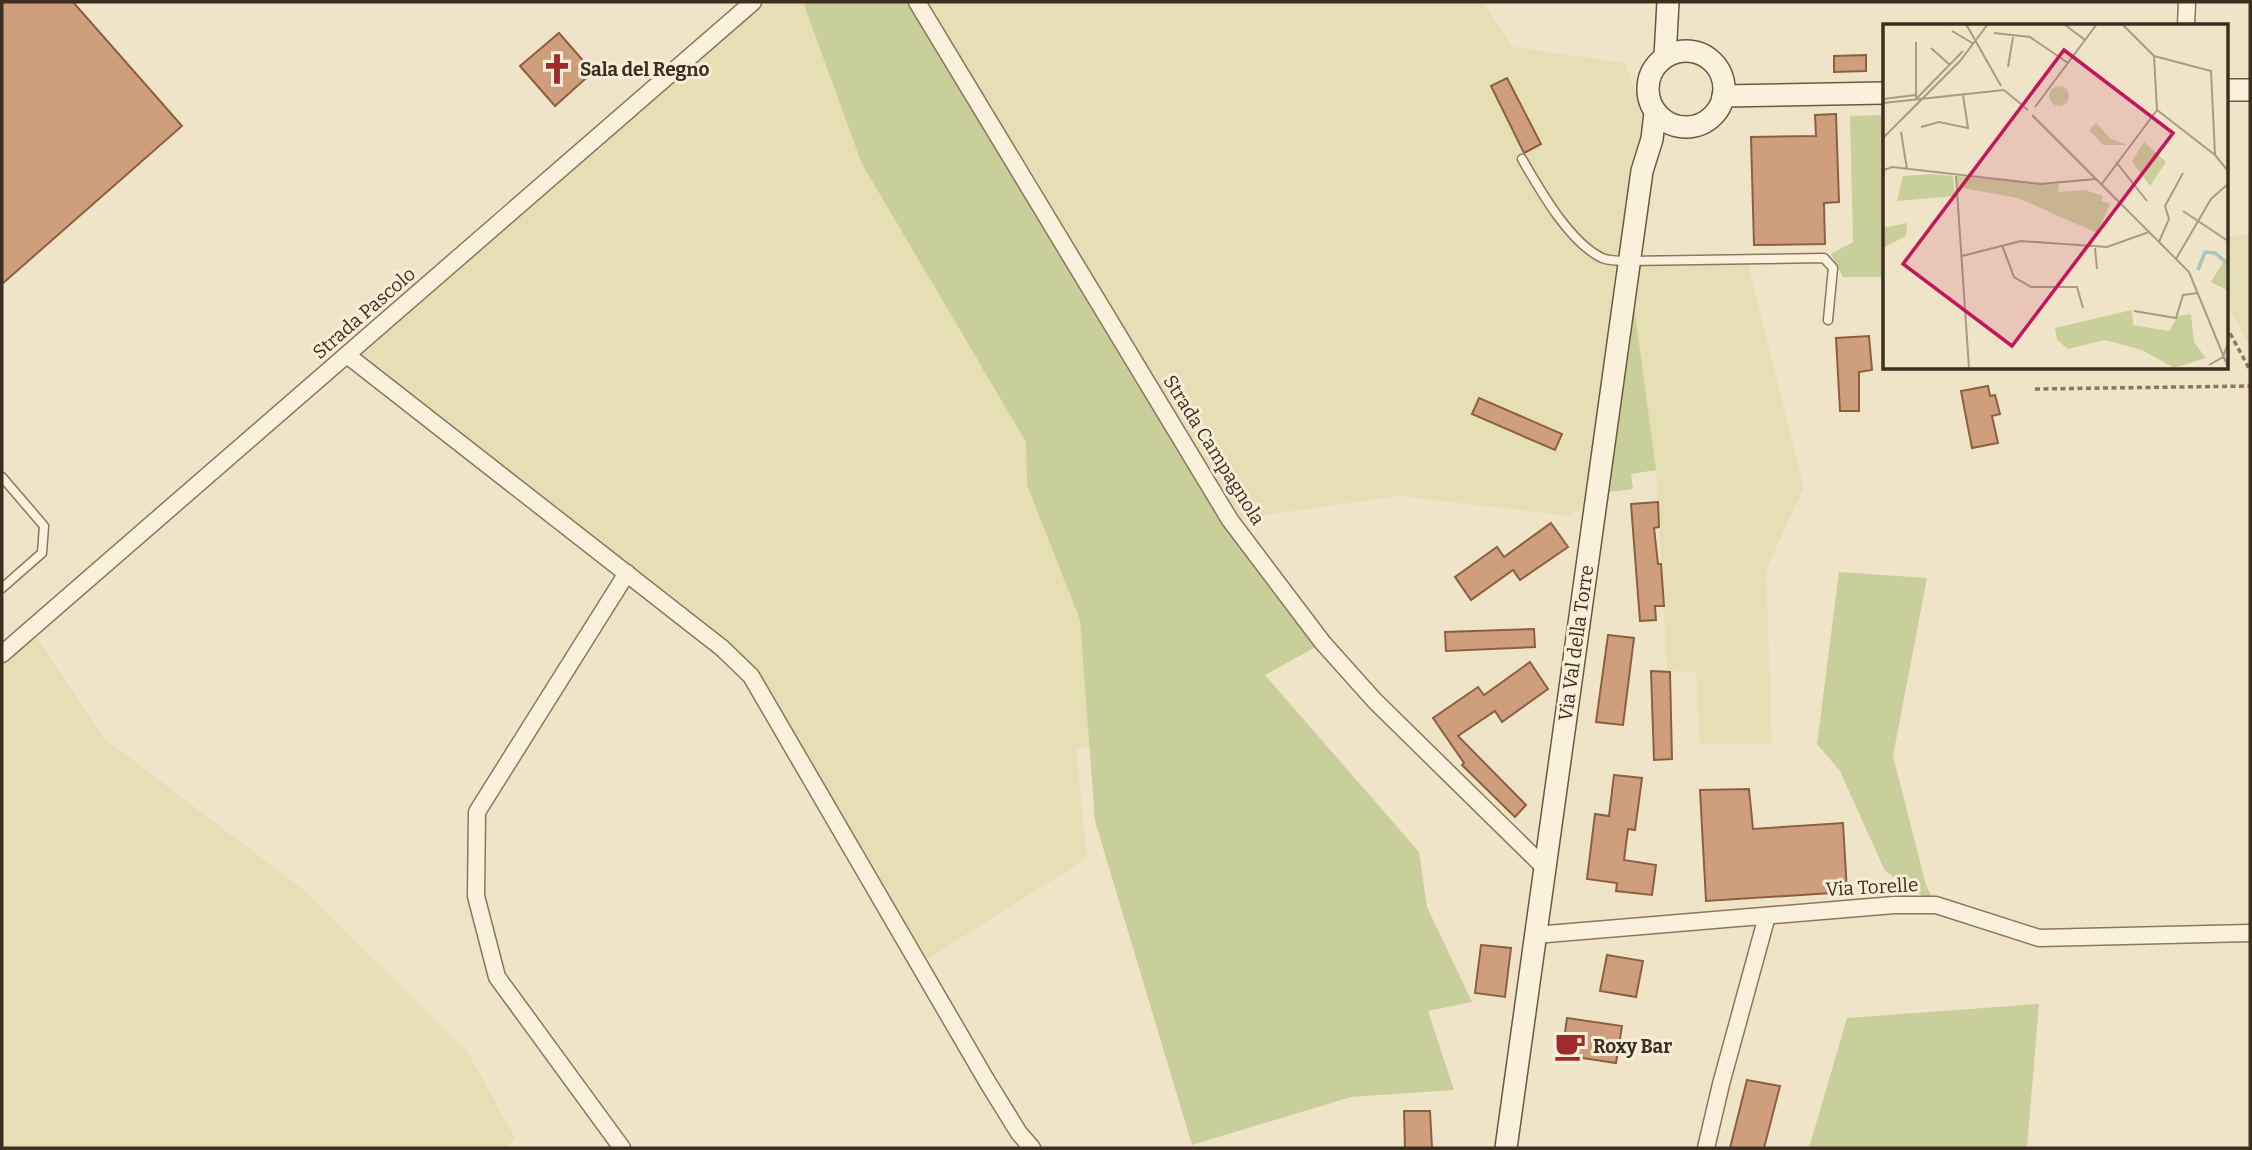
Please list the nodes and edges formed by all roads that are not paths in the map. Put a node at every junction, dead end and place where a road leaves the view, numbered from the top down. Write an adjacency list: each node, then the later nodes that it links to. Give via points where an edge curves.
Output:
1 (752, 2): 18 (street, Strada Pascolo)
2 (916, 2): 23 (street, Strada Campagnola, via 1230,520 1323,643 1375,701)
3 (2187, 2): 5 (street)
4 (1667, 7): 6 (street); 7 (street)
5 (2186, 24)
6 (1696, 52): 7 (street, via 1674,52); 11 (street, via 1715,64 1724,85)
7 (1665, 57): 12 (street, via 1649,77 1649,102)
8 (2228, 90): 9 (street)
9 (2250, 90)
10 (1883, 93): 11 (street)
11 (1723, 96): 13 (street, via 1704,123)
12 (1655, 113): 13 (street); 14 (street, Via Val della Torre)
13 (1681, 127): 14 (street)
14 (1652, 139): 16 (street, Via Val della Torre, via 1642,171)
15 (1522, 159): 16 (lane, via 1548,204 1584,245 1604,259)
16 (1629, 261): 17 (lane, via 1824,258 1833,268); 23 (street, Via Val della Torre)
17 (1828, 320)
18 (347, 355): 20 (street); 22 (street, Strada Pascolo)
19 (2, 477): 21 (lane, via 44,526 42,553)
20 (626, 573): 27 (street, via 477,812 476,896 497,977); 28 (street, via 751,676 988,1083)
21 (2, 588)
22 (2, 654)
23 (1544, 867): 26 (street, Via Val della Torre)
24 (1767, 916): 25 (street, Via Torelle, via 1936,905 2039,938); 26 (street, Via Torelle); 30 (street)
25 (2250, 933)
26 (1535, 935): 29 (street, Via Val della Torre)
27 (622, 1148)
28 (1032, 1148)
29 (1506, 1148)
30 (1706, 1148)

